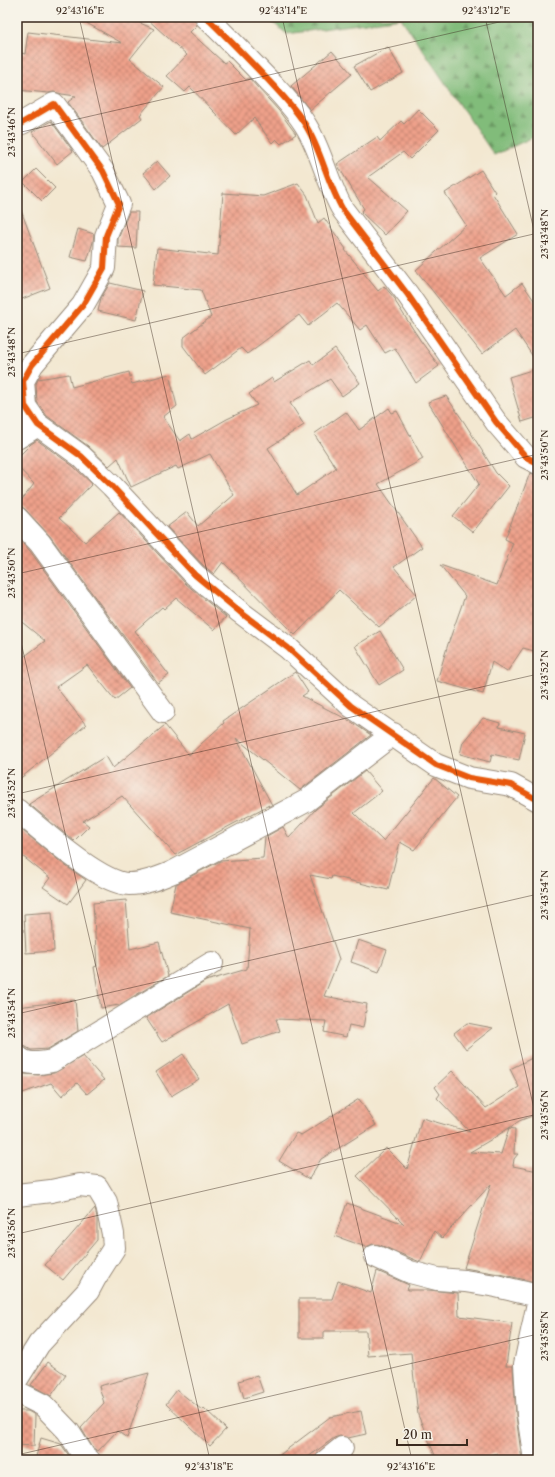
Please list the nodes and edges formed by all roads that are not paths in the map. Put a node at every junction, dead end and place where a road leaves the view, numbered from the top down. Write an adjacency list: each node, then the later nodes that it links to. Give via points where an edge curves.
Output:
1 (206, 17): 5 (street, via 230,39 306,124 343,210 408,296 496,422 526,457)
2 (17, 121): 3 (street, via 22,123 54,104 103,171 119,204 106,236 104,268 83,305 32,365 23,381 24,406)
3 (38, 425): 4 (street); 8 (street, via 81,456 195,575 288,648 351,706)
4 (17, 438)
5 (538, 463)
6 (17, 518): 7 (street, via 40,543)
7 (163, 712)
8 (393, 734): 9 (street, via 436,765 469,778 511,785); 10 (street, via 306,801 173,872 150,881 128,884 107,878 94,871)
9 (538, 800)
10 (17, 810)
11 (212, 963): 12 (street, via 52,1061 35,1064 20,1060)
12 (17, 1056)
13 (17, 1195): 18 (street, via 80,1184 97,1187 106,1202 114,1248 88,1291 39,1344)
14 (375, 1256): 15 (street, via 410,1272 437,1279 496,1286)
15 (538, 1296)
16 (538, 1303): 17 (street)
17 (532, 1366): 21 (street, via 528,1415)
18 (17, 1379)
19 (17, 1392): 20 (street, via 44,1405)
20 (88, 1460)
21 (535, 1460)

